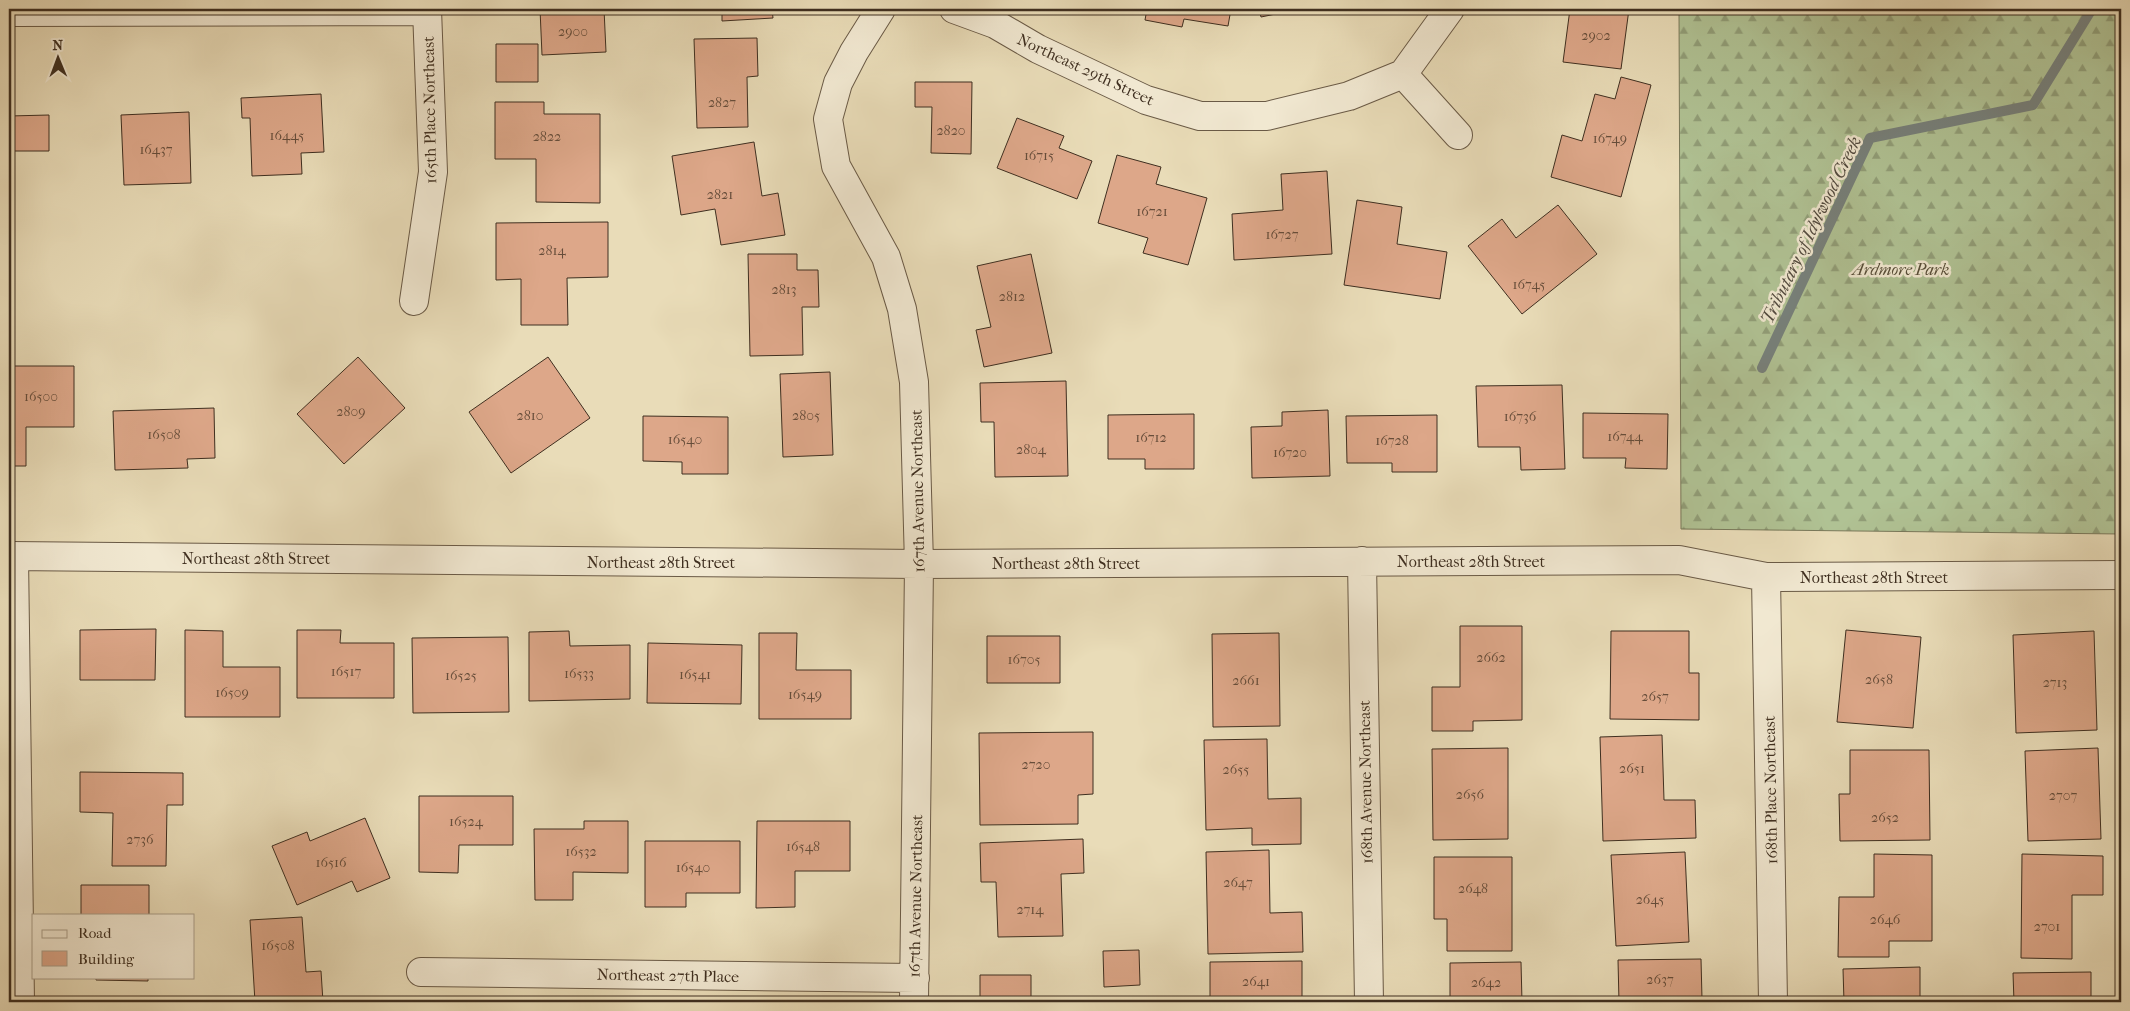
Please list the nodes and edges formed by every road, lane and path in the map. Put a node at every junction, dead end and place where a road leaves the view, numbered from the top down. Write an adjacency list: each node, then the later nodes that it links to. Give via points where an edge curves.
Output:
1 (881, 9): 11 (street, 167th Avenue Northeast, via 838,82 828,119 836,166 886,257 902,309 914,382)
2 (954, 9): 6 (street, Northeast 29th Street, via 995,24 1038,50 1146,100 1200,116 1267,116 1349,96)
3 (1450, 9): 6 (street)
4 (426, 10): 5 (street); 8 (street, 165th Place Northeast, via 433,172)
5 (9, 12)
6 (1403, 74): 7 (street)
7 (1458, 136)
8 (414, 301)
9 (11, 556): 11 (street, Northeast 28th Street); 16 (street)
10 (1362, 561): 11 (street, Northeast 28th Street); 13 (street, Northeast 28th Street, via 1679,560); 17 (street, 168th Avenue Northeast)
11 (919, 564): 15 (street, 167th Avenue Northeast)
12 (2121, 575): 13 (street, Northeast 28th Street)
13 (1766, 577): 18 (street, 168th Place Northeast)
14 (421, 972): 15 (street, Northeast 27th Place)
15 (914, 990)
16 (20, 1002)
17 (1369, 1002)
18 (1773, 1002)

